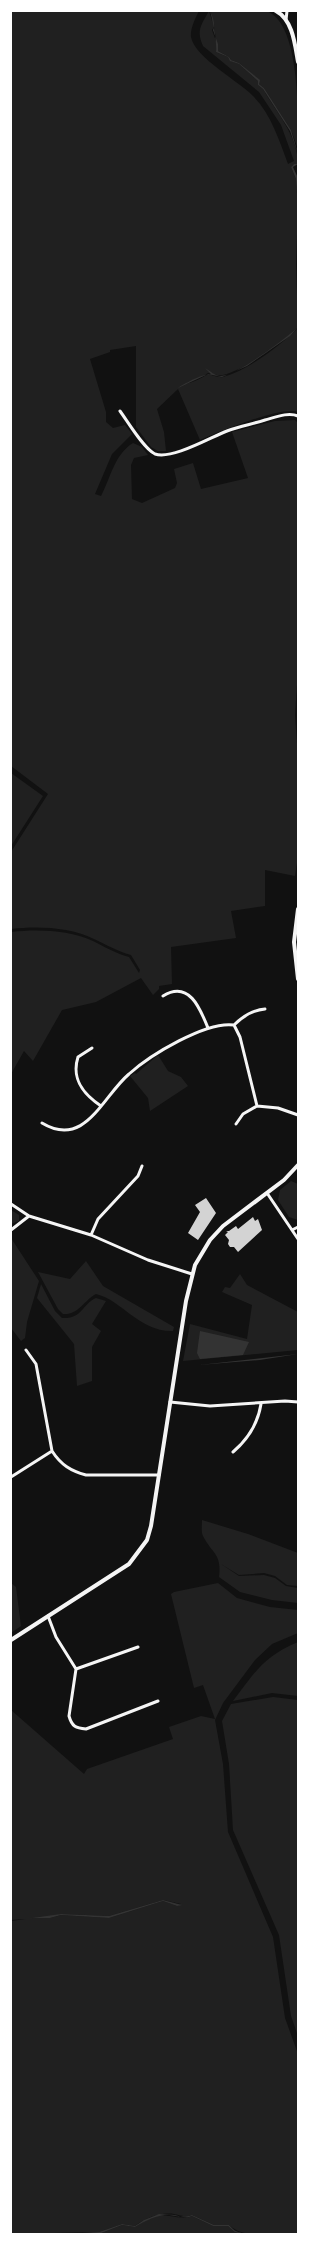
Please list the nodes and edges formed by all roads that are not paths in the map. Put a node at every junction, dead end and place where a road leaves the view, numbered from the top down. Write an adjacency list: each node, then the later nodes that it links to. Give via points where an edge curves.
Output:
1 (276, 11): 3 (street)
2 (286, 11): 3 (street)
3 (286, 20): 4 (street, via 291,30)
4 (298, 62)
5 (120, 411): 6 (street, via 148,448 159,455 176,452 242,426 283,415)
6 (298, 416)
7 (298, 908): 8 (street, via 294,942)
8 (298, 979)
9 (163, 996): 12 (street, via 172,991 187,994 198,1004)
10 (265, 1009): 11 (street, via 252,1012)
11 (234, 1025): 12 (street, via 222,1024); 15 (street, via 240,1037)
12 (208, 1028): 14 (street, via 144,1061 127,1075)
13 (92, 1048): 14 (street, via 78,1057 75,1074 84,1092)
14 (101, 1106): 17 (street, via 87,1122 75,1128 53,1130)
15 (257, 1106): 16 (street, via 278,1108); 18 (street, via 243,1114)
16 (298, 1115)
17 (42, 1123)
18 (236, 1124)
19 (298, 1165): 21 (street)
20 (142, 1166): 27 (street, via 138,1176 98,1219)
21 (267, 1193): 26 (street); 29 (street, via 217,1233 199,1256)
22 (11, 1204): 23 (street)
23 (29, 1216): 25 (street); 27 (street)
24 (298, 1227): 26 (street)
25 (11, 1230)
26 (292, 1230): 28 (street)
27 (91, 1235): 29 (street, via 148,1260)
28 (298, 1239)
29 (192, 1274): 31 (street)
30 (26, 1350): 34 (street, via 36,1364)
31 (170, 1402): 33 (street, via 210,1406); 36 (street)
32 (298, 1402): 33 (street)
33 (261, 1404): 35 (street, via 256,1423)
34 (52, 1451): 36 (street, via 65,1467 86,1475); 37 (street)
35 (233, 1452)
36 (159, 1475): 38 (street, via 148,1540 136,1556)
37 (11, 1477)
38 (48, 1616): 39 (street); 41 (street, via 56,1637)
39 (11, 1640)
40 (138, 1647): 41 (street)
41 (76, 1669): 42 (street, via 69,1716 71,1724 77,1728 86,1729)
42 (158, 1701)

